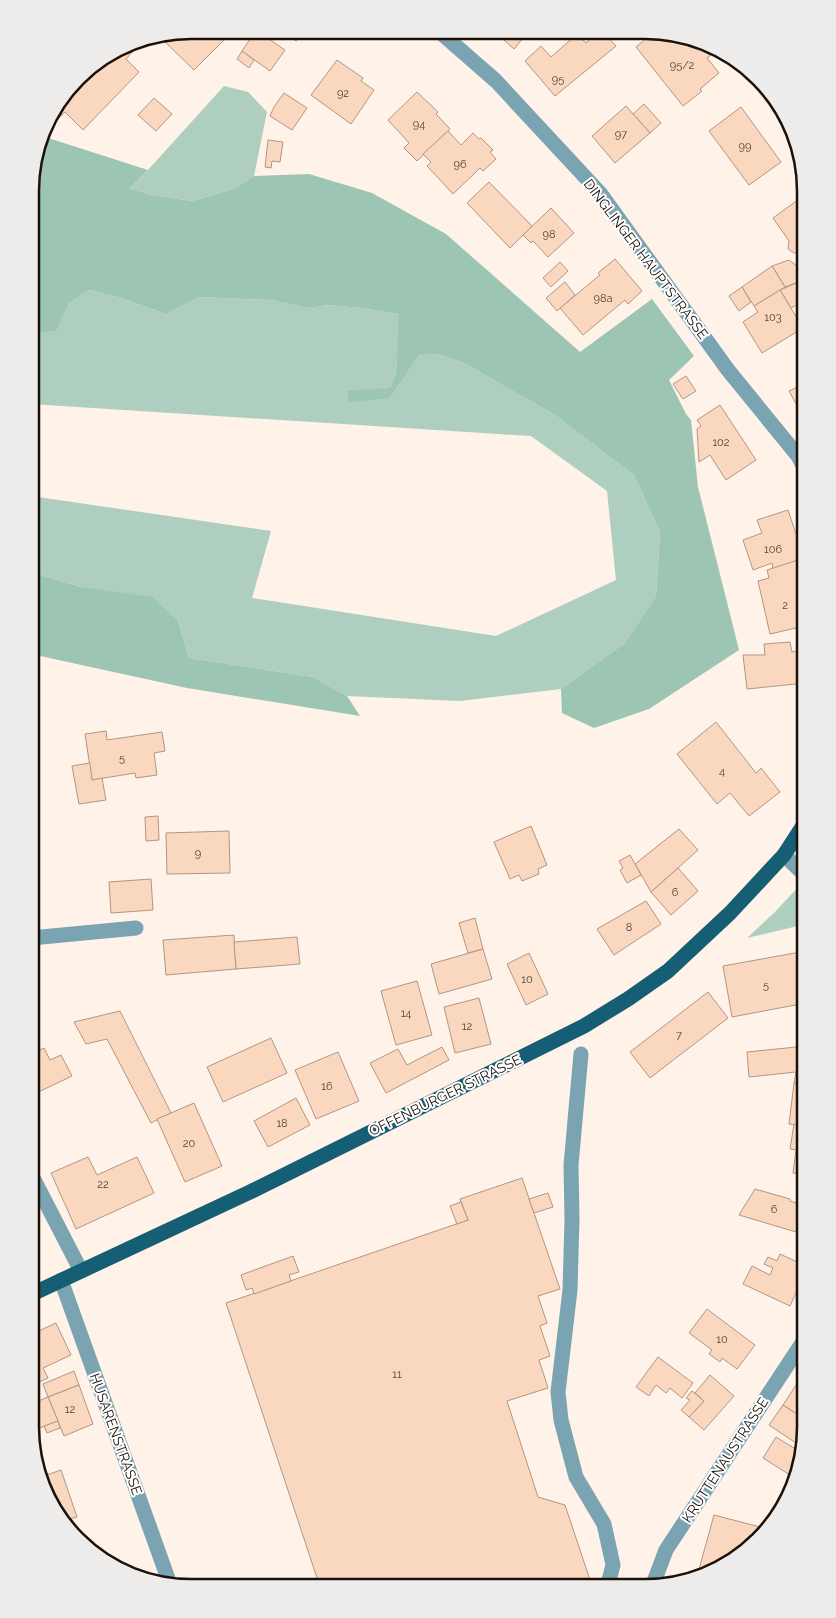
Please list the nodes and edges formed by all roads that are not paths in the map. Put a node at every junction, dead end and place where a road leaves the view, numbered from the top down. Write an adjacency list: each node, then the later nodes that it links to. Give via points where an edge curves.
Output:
1 (448, 39): 2 (street, DINGLINGER HAUPTSTRASSE, via 496,81 600,193 728,370)
2 (797, 453)
3 (797, 835): 4 (main road, OFFENBURGER STRASSE)
4 (784, 856): 5 (street); 10 (main road, OFFENBURGER STRASSE, via 668,971 599,1017 250,1192)
5 (797, 868)
6 (136, 928): 7 (street)
7 (39, 937)
8 (581, 1054): 15 (street, via 571,1165 570,1290 558,1392 560,1420 576,1477 604,1524 613,1565)
9 (39, 1190): 10 (street)
10 (80, 1271): 11 (main road, OFFENBURGER STRASSE)
11 (61, 1280): 12 (main road, OFFENBURGER STRASSE); 14 (street, HUSARENSTRASSE)
12 (39, 1291)
13 (797, 1351): 16 (street, KRUTTENAUSTRASSE, via 666,1550)
14 (168, 1577)
15 (609, 1579)
16 (655, 1579)

